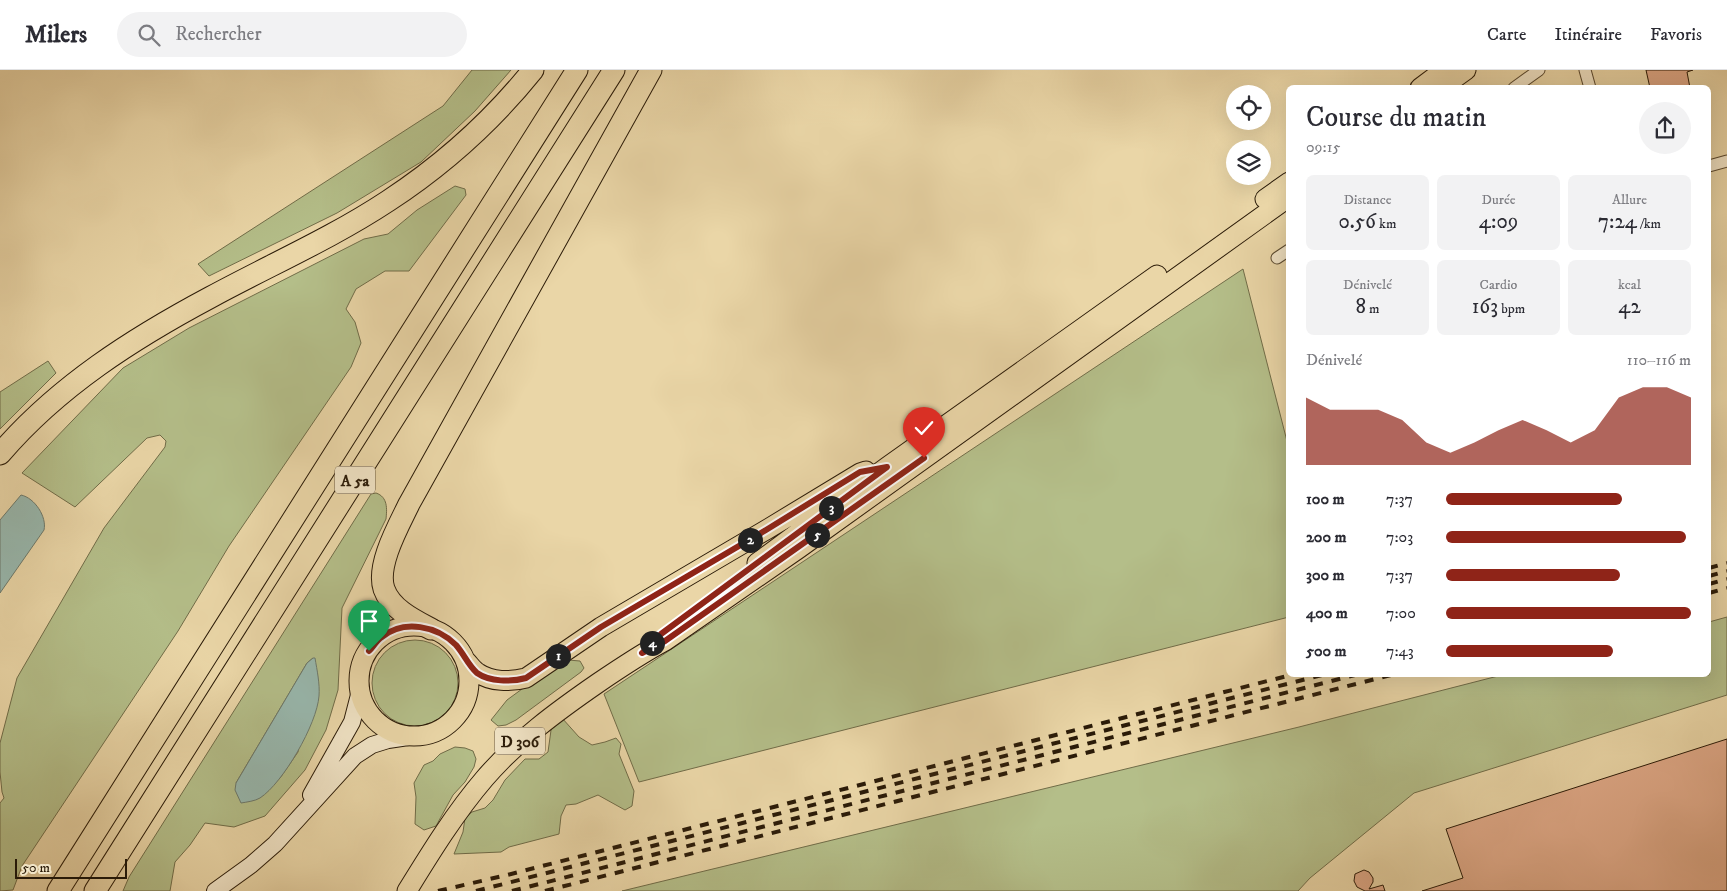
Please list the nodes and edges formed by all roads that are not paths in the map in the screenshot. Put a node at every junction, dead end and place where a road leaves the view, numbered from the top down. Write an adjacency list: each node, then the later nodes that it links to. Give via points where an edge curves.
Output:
1 (533, 70): 19 (highway, via 487,121 438,165 338,230 211,297 98,365 54,400)
2 (577, 70): 27 (highway, A 5a)
3 (614, 70): 28 (highway, A 5a)
4 (651, 70): 21 (highway, via 409,504 387,555 384,589 394,604 410,618)
5 (1444, 70): 9 (main road)
6 (1466, 70): 10 (main road)
7 (1539, 70): 11 (street)
8 (1585, 70): 12 (street)
9 (1424, 85)
10 (1445, 85)
11 (1518, 85)
12 (1589, 85)
13 (1727, 161): 14 (street)
14 (1711, 165)
15 (1286, 184): 20 (main road, D 306)
16 (1286, 199): 22 (main road, D 306, via 798,549 665,641)
17 (1286, 252): 18 (street)
18 (1277, 258)
19 (0, 454)
20 (887, 467): 22 (main road, D 306, via 661,634); 23 (main road, via 860,472 601,627 526,678 515,681 492,679 478,674)
21 (431, 629): 23 (main road, via 457,646); 24 (main road, via 416,626 398,628 382,636 360,669)
22 (642, 653): 30 (main road, D 306, via 552,714 520,742 461,808)
23 (466, 661): 25 (main road, via 470,679 467,698 459,715 428,735)
24 (360, 691): 25 (main road, via 367,710 379,724 394,734); 26 (street, via 352,722)
25 (414, 736): 26 (street, via 372,745 355,756)
26 (298, 818): 29 (street, via 275,844)
27 (58, 891)
28 (95, 891)
29 (215, 891)
30 (407, 891)

